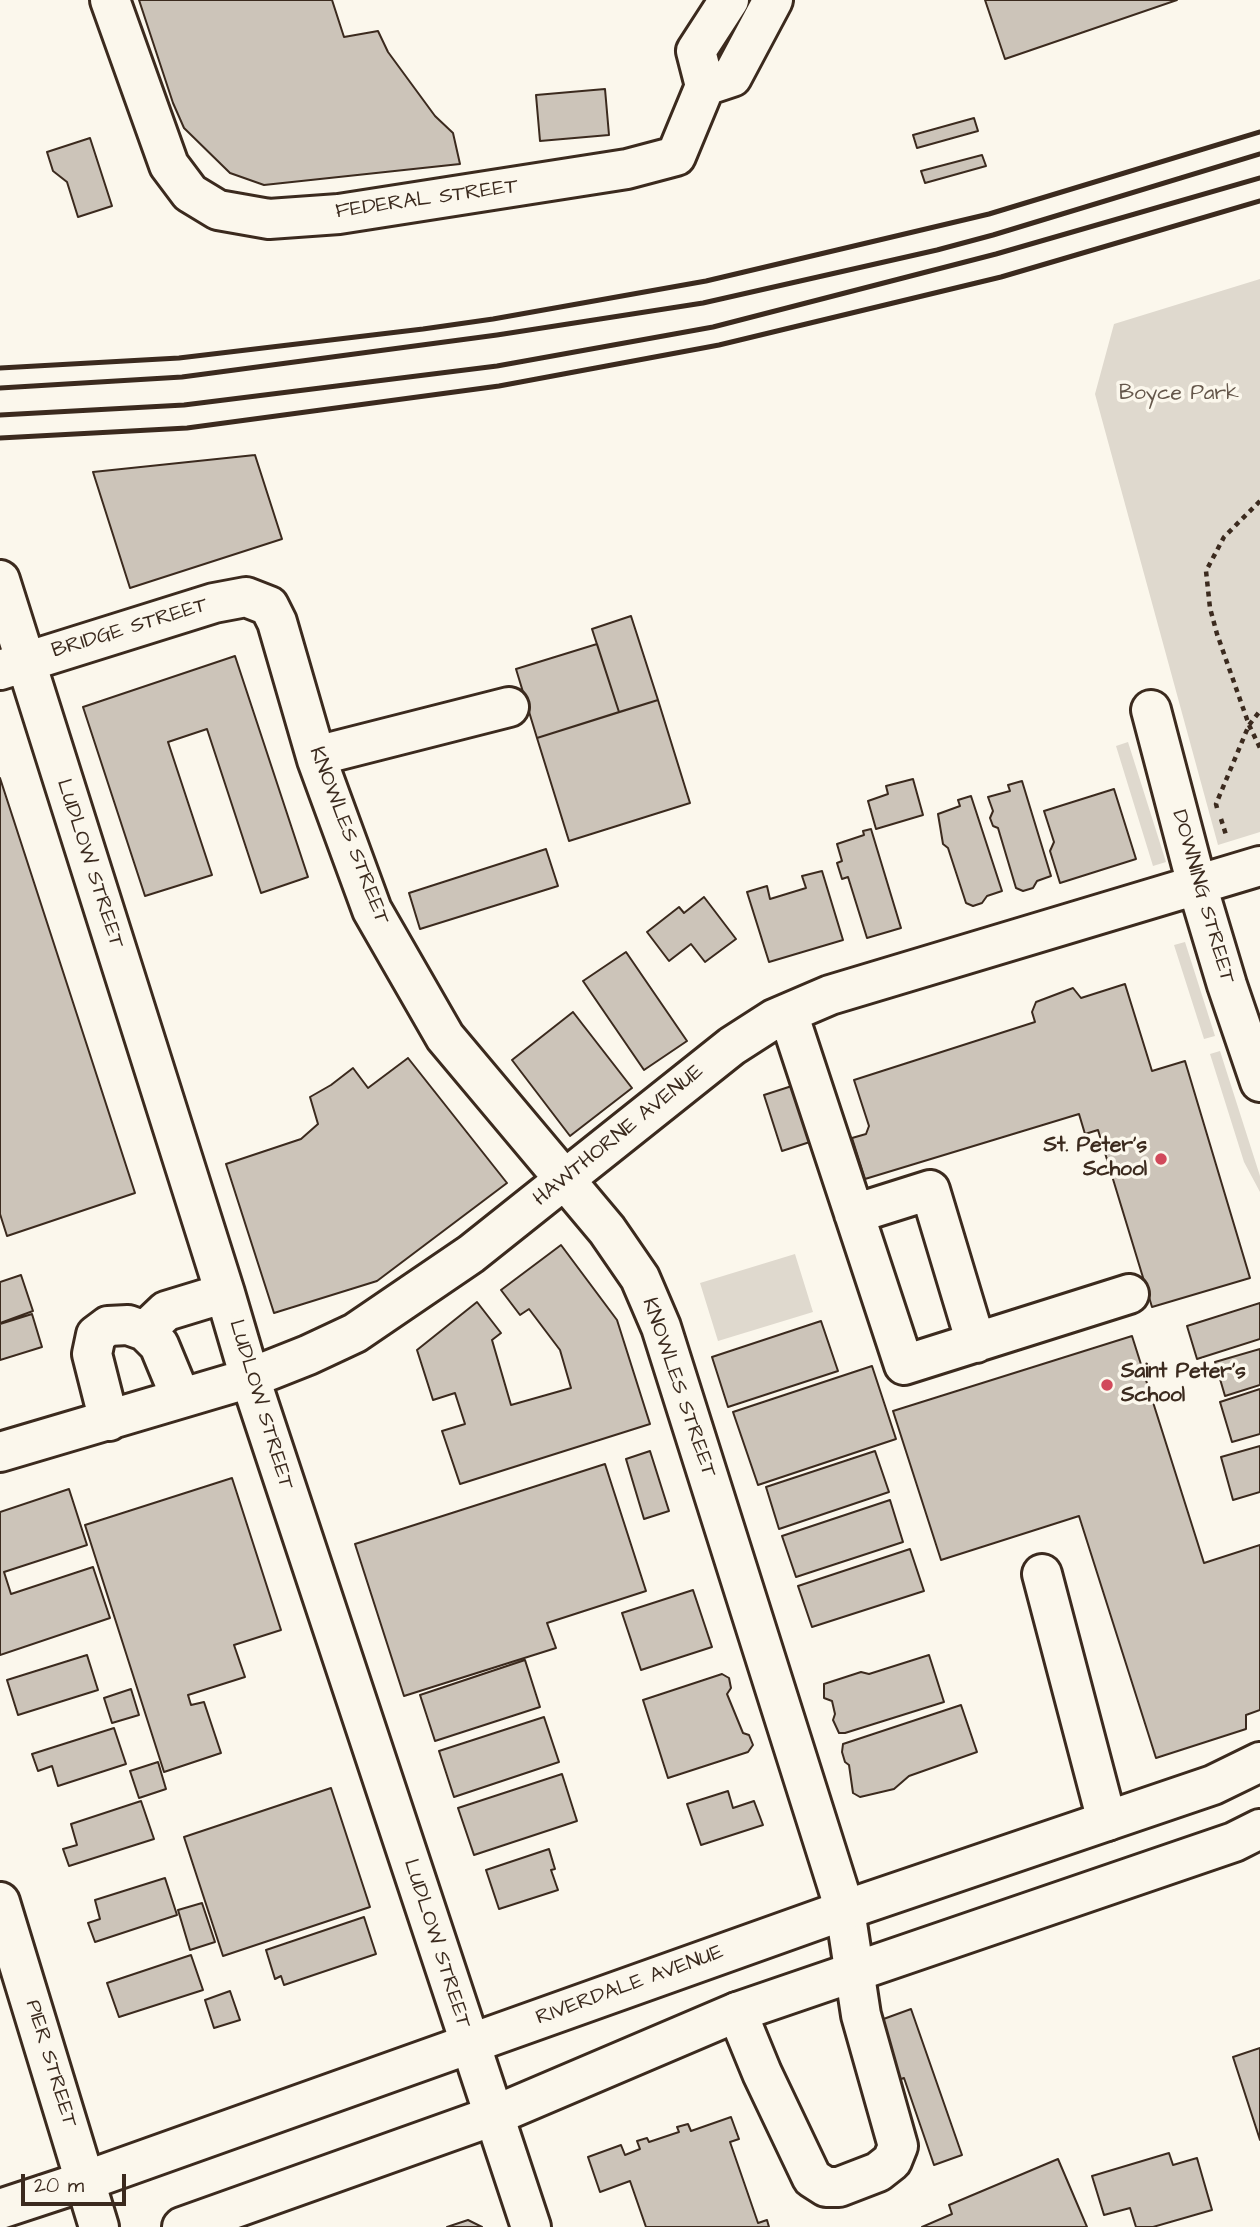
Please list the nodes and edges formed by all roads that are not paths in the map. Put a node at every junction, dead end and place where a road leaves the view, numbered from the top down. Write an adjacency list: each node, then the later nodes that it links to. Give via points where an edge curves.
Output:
1 (110, 0): 4 (street, FEDERAL STREET, via 169,165 190,193 218,210 269,219 339,214 627,169 676,156)
2 (729, 0): 4 (street, via 696,51)
3 (773, 0): 4 (street, via 732,77)
4 (705, 86)
5 (0, 579): 7 (street, LUDLOW STREET)
6 (260, 603): 7 (street, BRIDGE STREET, via 246,597 214,603); 10 (street, KNOWLES STREET, via 269,606 277,622)
7 (12, 666): 17 (street, LUDLOW STREET)
8 (509, 707): 10 (street)
9 (1151, 710): 12 (street, DOWNING STREET)
10 (316, 756): 15 (street, KNOWLES STREET, via 372,909 445,1037)
11 (1245, 857): 12 (street, HAWTHORNE AVENUE)
12 (1197, 886): 13 (street, HAWTHORNE AVENUE, via 830,995); 14 (street, DOWNING STREET)
13 (788, 1013): 15 (street, HAWTHORNE AVENUE, via 732,1046); 16 (street)
14 (1260, 1082)
15 (564, 1179): 21 (street, HAWTHORNE AVENUE, via 471,1254 355,1333); 30 (street, KNOWLES STREET, via 640,1278 661,1327)
16 (854, 1214): 20 (street, via 904,1365); 20 (street, via 930,1190)
17 (225, 1293): 19 (street, via 166,1311); 21 (street, LUDLOW STREET)
18 (1129, 1294): 20 (street)
19 (145, 1331): 22 (street, via 159,1345); 23 (street, via 128,1325 108,1326 96,1335 92,1354)
20 (976, 1343)
21 (250, 1378): 22 (street, HAWTHORNE AVENUE); 33 (street, LUDLOW STREET)
22 (181, 1398): 23 (street, HAWTHORNE AVENUE)
23 (109, 1421): 24 (street, HAWTHORNE AVENUE)
24 (0, 1452)
25 (1042, 1574): 27 (street)
26 (1260, 1762): 27 (street, RIVERDALE AVENUE, via 1213,1785)
27 (1107, 1821): 30 (street, RIVERDALE AVENUE)
28 (1260, 1829): 31 (street, via 1234,1842)
29 (0, 1902): 35 (street, PIER STREET)
30 (845, 1910): 31 (street, KNOWLES STREET); 33 (street, RIVERDALE AVENUE)
31 (854, 1970): 32 (street); 32 (street, KNOWLES STREET, via 865,2033 898,2146 892,2161 878,2172 839,2187 826,2187 812,2178)
32 (737, 2012): 34 (street)
33 (469, 2044): 34 (street, LUDLOW STREET); 35 (street, RIVERDALE AVENUE)
34 (493, 2116): 38 (street); 39 (street, LUDLOW STREET)
35 (85, 2181): 36 (street, RIVERDALE AVENUE); 37 (street, PIER STREET)
36 (0, 2209)
37 (99, 2227)
38 (182, 2227)
39 (531, 2227)

